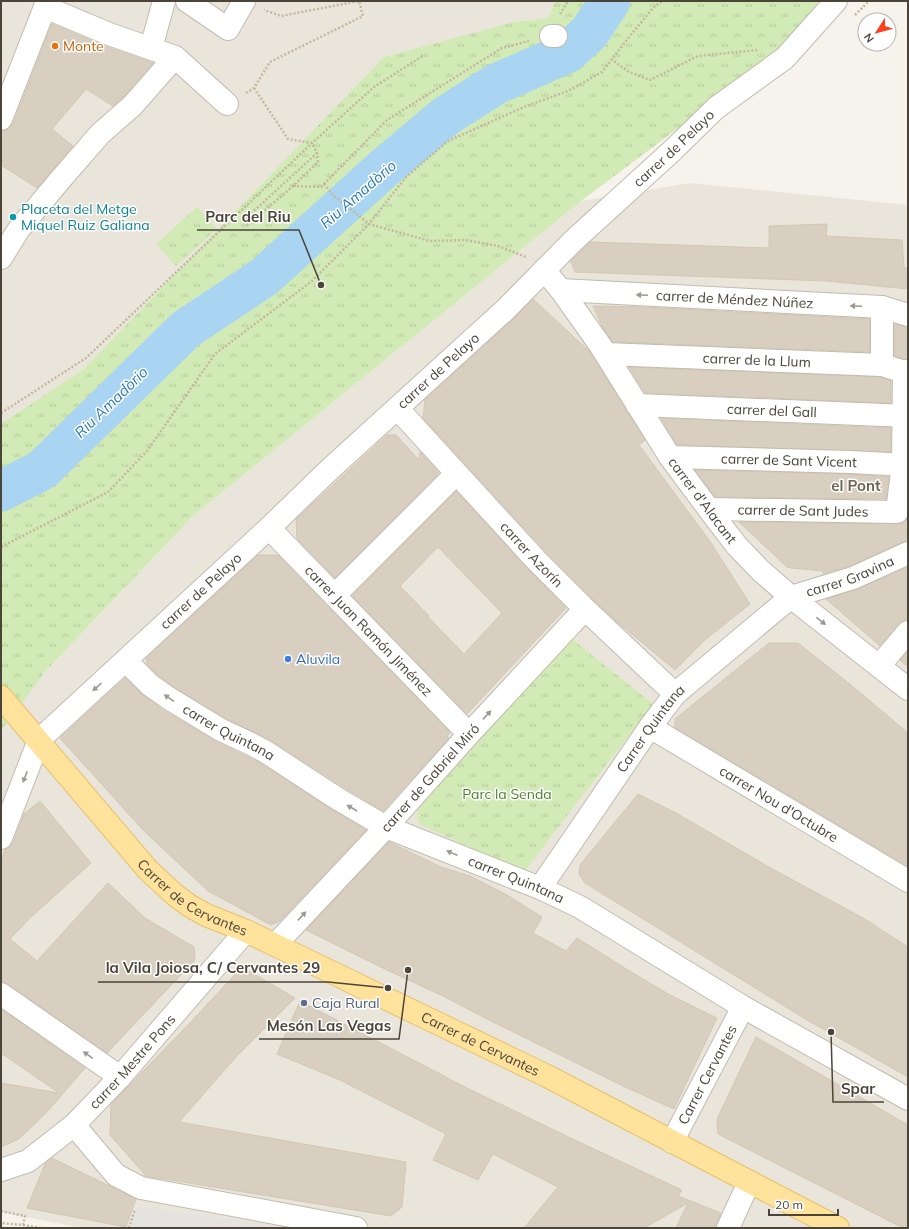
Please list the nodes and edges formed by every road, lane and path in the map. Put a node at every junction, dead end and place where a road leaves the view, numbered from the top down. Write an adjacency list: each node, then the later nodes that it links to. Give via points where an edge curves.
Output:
1 (164, 1): 10 (street)
2 (186, 1): 6 (street, via 228,29)
3 (568, 1): 8 (path)
4 (662, 1): 14 (path, via 653,8)
5 (836, 1): 13 (street, carrer de Pelayo)
6 (243, 2): 17 (path, via 281,16 359,1 363,16 270,62 254,88 288,138)
7 (46, 4): 10 (street, via 109,34); 16 (street)
8 (560, 14)
9 (546, 38): 19 (path, via 502,48 387,120)
10 (151, 48): 12 (street)
11 (424, 55): 17 (path, via 374,87)
12 (175, 57): 15 (street); 23 (street, via 133,104 100,134 60,180 19,229)
13 (785, 58): 14 (path, via 773,49 698,56 650,80 629,72); 24 (street, carrer de Pelayo, via 716,108)
14 (612, 59): 21 (path, via 602,72 568,91 524,107 448,141 406,177)
15 (226, 104)
16 (1, 119)
17 (312, 143): 18 (path); 33 (path, via 86,358)
18 (317, 153): 20 (path, via 318,162); 20 (path, via 244,220 248,225)
19 (324, 184): 20 (path, via 321,187); 21 (path, via 333,195)
20 (293, 186)
21 (369, 224): 22 (path, via 430,241 466,240 498,246); 40 (path, via 312,281 215,354 147,451 108,492)
22 (527, 257)
23 (1, 258)
24 (544, 270): 25 (street, carrer d'Alacant); 32 (street, carrer de Pelayo, via 505,310)
25 (561, 290): 26 (street, carrer de Méndez Núñez, one-way to 25); 28 (street, carrer d'Alacant)
26 (882, 307): 27 (street, carrer de Méndez Núñez); 29 (street)
27 (908, 314)
28 (606, 354): 29 (street, carrer de la Llum); 31 (street, carrer d'Alacant)
29 (882, 365): 30 (street, carrer de la Llum)
30 (906, 372): 34 (street)
31 (636, 405): 34 (street, carrer del Gall); 35 (street, carrer d'Alacant)
32 (397, 408): 37 (street, carrer Azorín); 39 (street, carrer de Pelayo)
33 (1, 413)
34 (905, 416): 36 (street)
35 (670, 457): 36 (street, carrer de Sant Vicent); 38 (street, carrer d'Alacant)
36 (905, 465): 38 (street, carrer de Sant Judes, via 898,512)
37 (456, 474): 42 (street); 44 (street, carrer Azorín)
38 (709, 509): 43 (street, carrer d'Alacant, via 737,546)
39 (270, 528): 42 (street, carrer Juan Ramón Jiménez); 46 (street, carrer de Pelayo)
40 (1, 547)
41 (908, 553): 43 (street, carrer Gravina, via 853,578)
42 (335, 595): 52 (street, carrer Juan Ramón Jiménez)
43 (791, 597): 47 (street, carrer d'Alacant, one-way to 47); 49 (street, Carrer Quintana)
44 (585, 609): 49 (street, carrer Azorín); 52 (street, carrer de Gabriel Miró, one-way to 44)
45 (908, 632): 47 (street)
46 (126, 661): 53 (street, carrer de Pelayo, one-way to 53); 54 (street, carrer Quintana, one-way to 46, via 266,752 221,730 170,699 150,685)
47 (879, 666): 48 (street, carrer d'Alacant)
48 (908, 689)
49 (675, 694): 51 (street, Carrer Quintana)
50 (1, 697): 53 (main road, Carrer de Cervantes)
51 (650, 727): 56 (street, carrer Nou d'Octubre); 57 (street, Carrer Quintana)
52 (469, 734): 54 (street, carrer de Gabriel Miró)
53 (39, 740): 55 (street, one-way to 55); 58 (main road, Carrer de Cervantes, via 139,859 175,896 206,915)
54 (386, 827): 57 (street, carrer Quintana, one-way to 54); 59 (street, carrer de Gabriel Miró, one-way to 54)
55 (1, 838)
56 (908, 881)
57 (540, 888): 61 (street, carrer Quintana, via 580,907)
58 (246, 931): 59 (main road, Carrer de Cervantes); 62 (street, carrer Mestre Pons)
59 (275, 945): 65 (main road, Carrer de Cervantes, via 547,1076)
60 (1, 994): 62 (street, one-way to 60)
61 (743, 1007): 63 (street, carrer Quintana); 65 (street, Carrer Cervantes)
62 (120, 1077): 64 (street, carrer Mestre Pons)
63 (908, 1099)
64 (74, 1125): 66 (street, carrer Mestre Pons, via 28,1161); 72 (street, via 116,1175 141,1188)
65 (672, 1142): 67 (main road, Carrer de Cervantes)
66 (1, 1170)
67 (749, 1182): 73 (street); 74 (main road, Carrer de Cervantes)
68 (1, 1211): 70 (path, via 25,1216)
69 (1, 1223): 70 (path)
70 (23, 1225): 71 (path)
71 (41, 1228)
72 (356, 1228)
73 (728, 1228)
74 (838, 1228)

